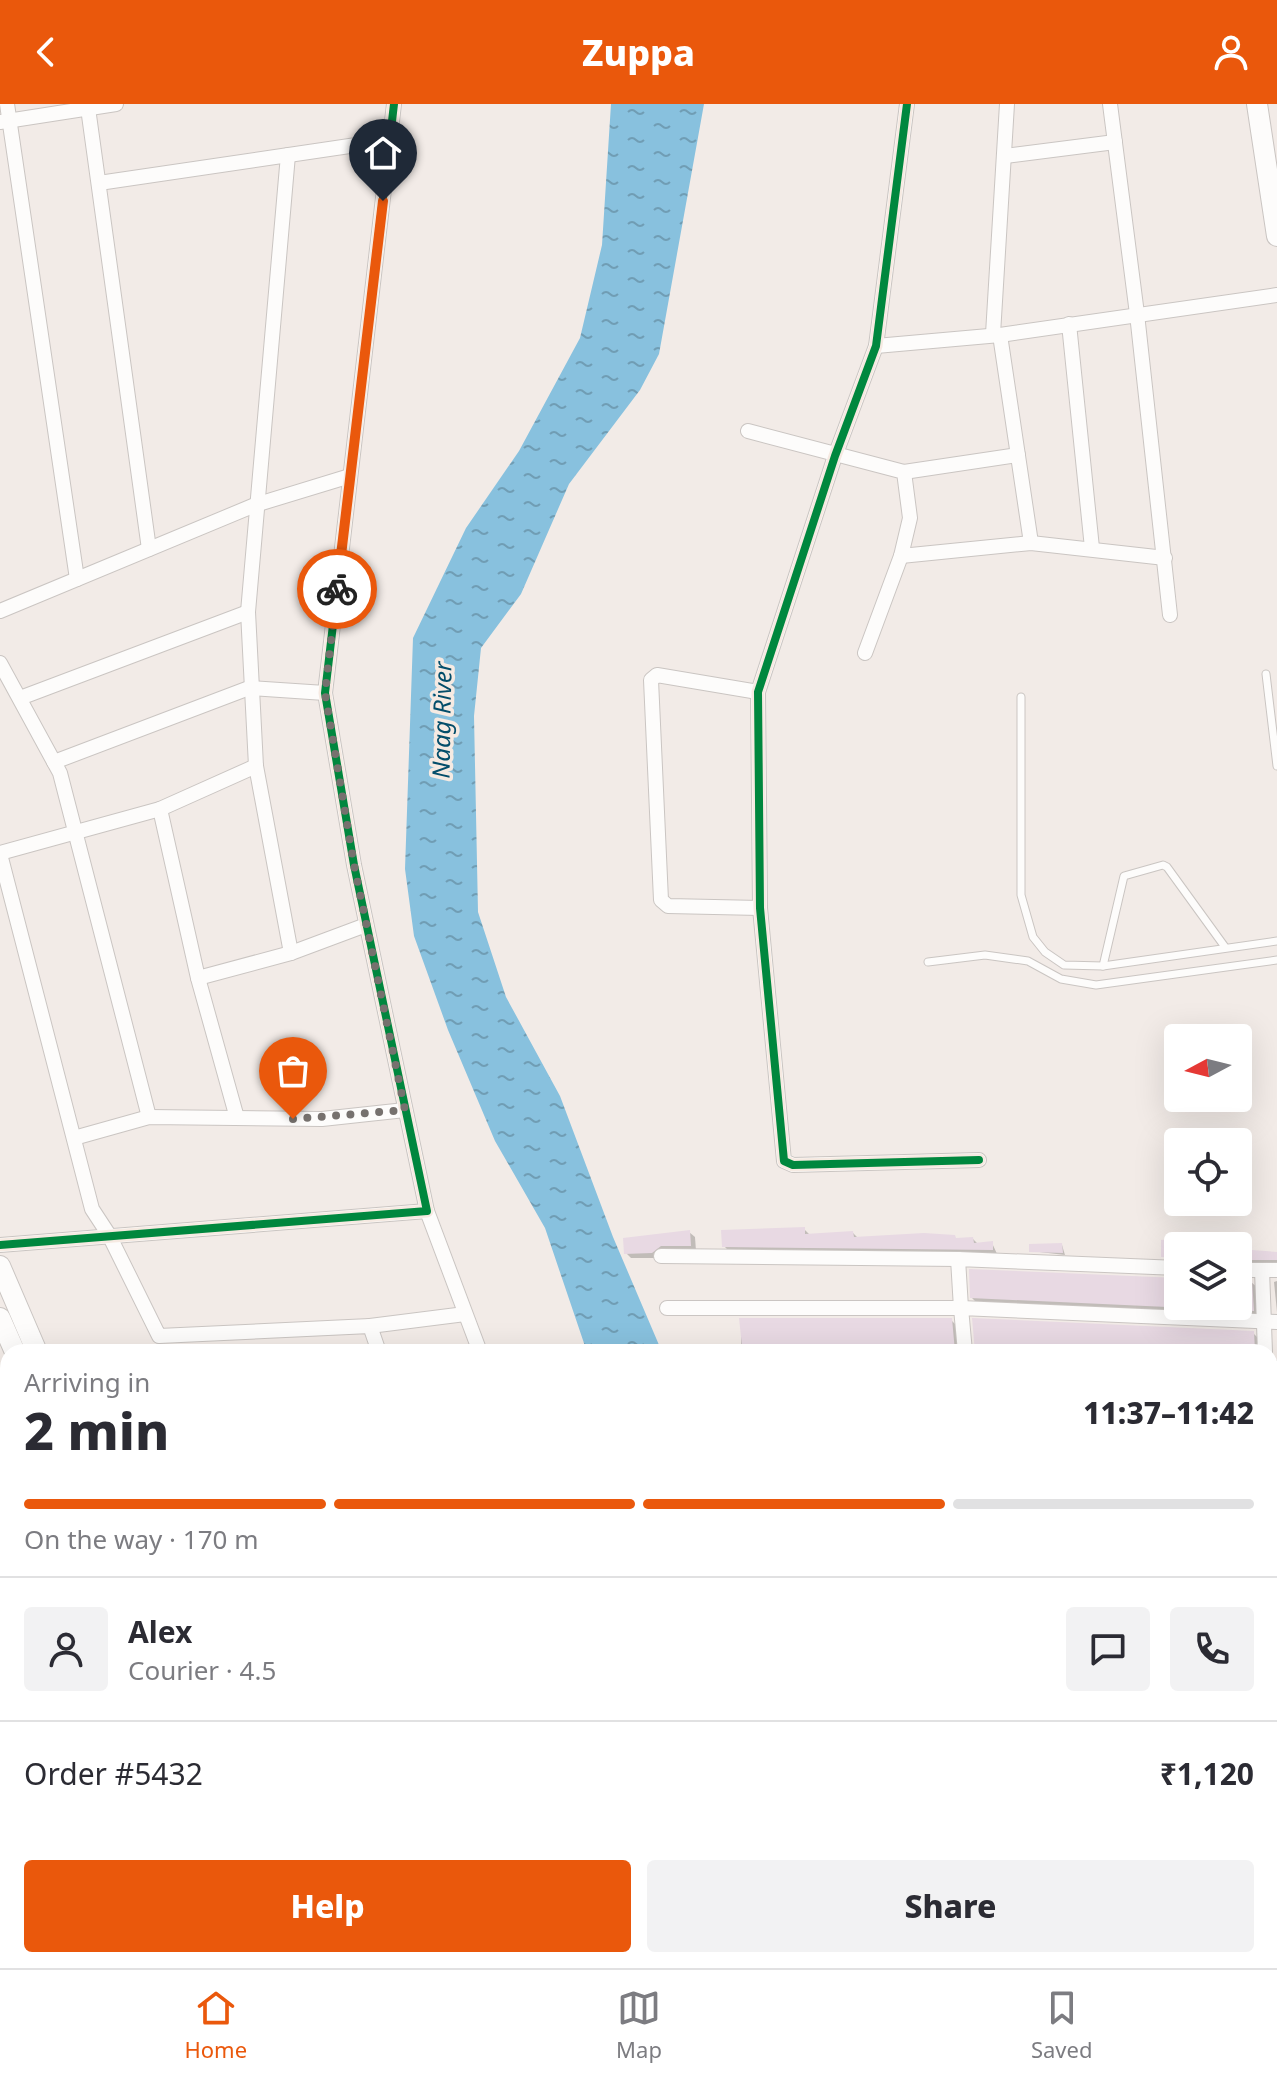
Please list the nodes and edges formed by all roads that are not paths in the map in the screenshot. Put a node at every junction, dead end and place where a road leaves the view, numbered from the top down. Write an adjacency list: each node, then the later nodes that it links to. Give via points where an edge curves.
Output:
1 (7, 104): 9 (street)
2 (116, 104): 8 (street)
3 (394, 104): 10 (street)
4 (907, 104): 20 (street)
5 (1007, 104): 13 (street)
6 (1110, 104): 11 (street)
7 (1257, 104): 15 (main road)
8 (88, 108): 9 (street); 14 (street)
9 (5, 121): 32 (street)
10 (390, 140): 12 (street); 25 (street)
11 (1115, 142): 13 (street); 17 (street)
12 (288, 155): 14 (street); 26 (street)
13 (1005, 156): 19 (street)
14 (99, 183): 29 (street)
15 (1277, 236)
16 (1277, 295): 17 (street)
17 (1137, 314): 18 (street); 31 (street)
18 (1069, 324): 19 (street); 28 (street)
19 (996, 335): 20 (street); 22 (street)
20 (876, 346): 23 (street)
21 (748, 431): 23 (street)
22 (1018, 455): 24 (street); 27 (street)
23 (835, 456): 24 (street); 40 (street)
24 (904, 472): 30 (street, via 910,518)
25 (350, 476): 26 (street); 41 (street)
26 (255, 505): 29 (street); 34 (street)
27 (1031, 543): 28 (street); 30 (street)
28 (1092, 548): 31 (street)
29 (149, 549): 32 (street)
30 (901, 556): 36 (street)
31 (1165, 558): 35 (street)
32 (77, 579): 33 (street)
33 (0, 611)
34 (248, 612): 39 (street); 43 (street)
35 (1170, 615)
36 (865, 653)
37 (0, 663): 43 (street)
38 (1266, 674): 46 (lane)
39 (249, 688): 41 (street); 44 (street); 45 (street)
40 (758, 692): 50 (street); 50 (street, via 657,675 651,680 661,900 668,906)
41 (325, 693): 51 (street)
42 (1021, 697): 57 (lane, via 1021,895 1033,937 1064,965)
43 (20, 698): 44 (street)
44 (54, 762): 48 (street)
45 (256, 766): 47 (street); 54 (street)
46 (1277, 766)
47 (160, 809): 48 (street); 58 (street)
48 (76, 833): 49 (street); 60 (street)
49 (0, 854): 62 (street)
50 (760, 908): 63 (street, via 784,1161 793,1165)
51 (366, 925): 54 (street); 59 (street)
52 (1277, 941): 53 (lane)
53 (1225, 947): 57 (lane); 57 (lane, via 1163,865 1124,876)
54 (291, 953): 58 (street)
55 (1277, 960): 56 (lane, via 1096,985 1061,979 1028,961 985,955)
56 (928, 962)
57 (1103, 966)
58 (198, 978): 61 (street)
59 (405, 1110): 61 (street, via 322,1119); 64 (street)
60 (149, 1117): 61 (street); 62 (street)
61 (237, 1118)
62 (74, 1138): 65 (street, via 92,1209)
63 (979, 1160)
64 (427, 1211): 65 (street); 74 (street)
65 (109, 1235): 66 (street); 78 (street)
66 (0, 1245)
67 (661, 1256): 68 (street)
68 (958, 1259): 70 (street); 73 (street)
69 (0, 1266): 80 (main road)
70 (1164, 1267)
71 (1270, 1270): 76 (street)
72 (667, 1308): 73 (street)
73 (961, 1308): 76 (street); 84 (street)
74 (465, 1314): 77 (street); 83 (street)
75 (0, 1318): 79 (main road)
76 (1270, 1322): 85 (street)
77 (370, 1326): 78 (street); 82 (street)
78 (159, 1336): 81 (street)
79 (11, 1344)
80 (34, 1344)
81 (163, 1344)
82 (376, 1344)
83 (477, 1344)
84 (964, 1344)
85 (1266, 1344)

